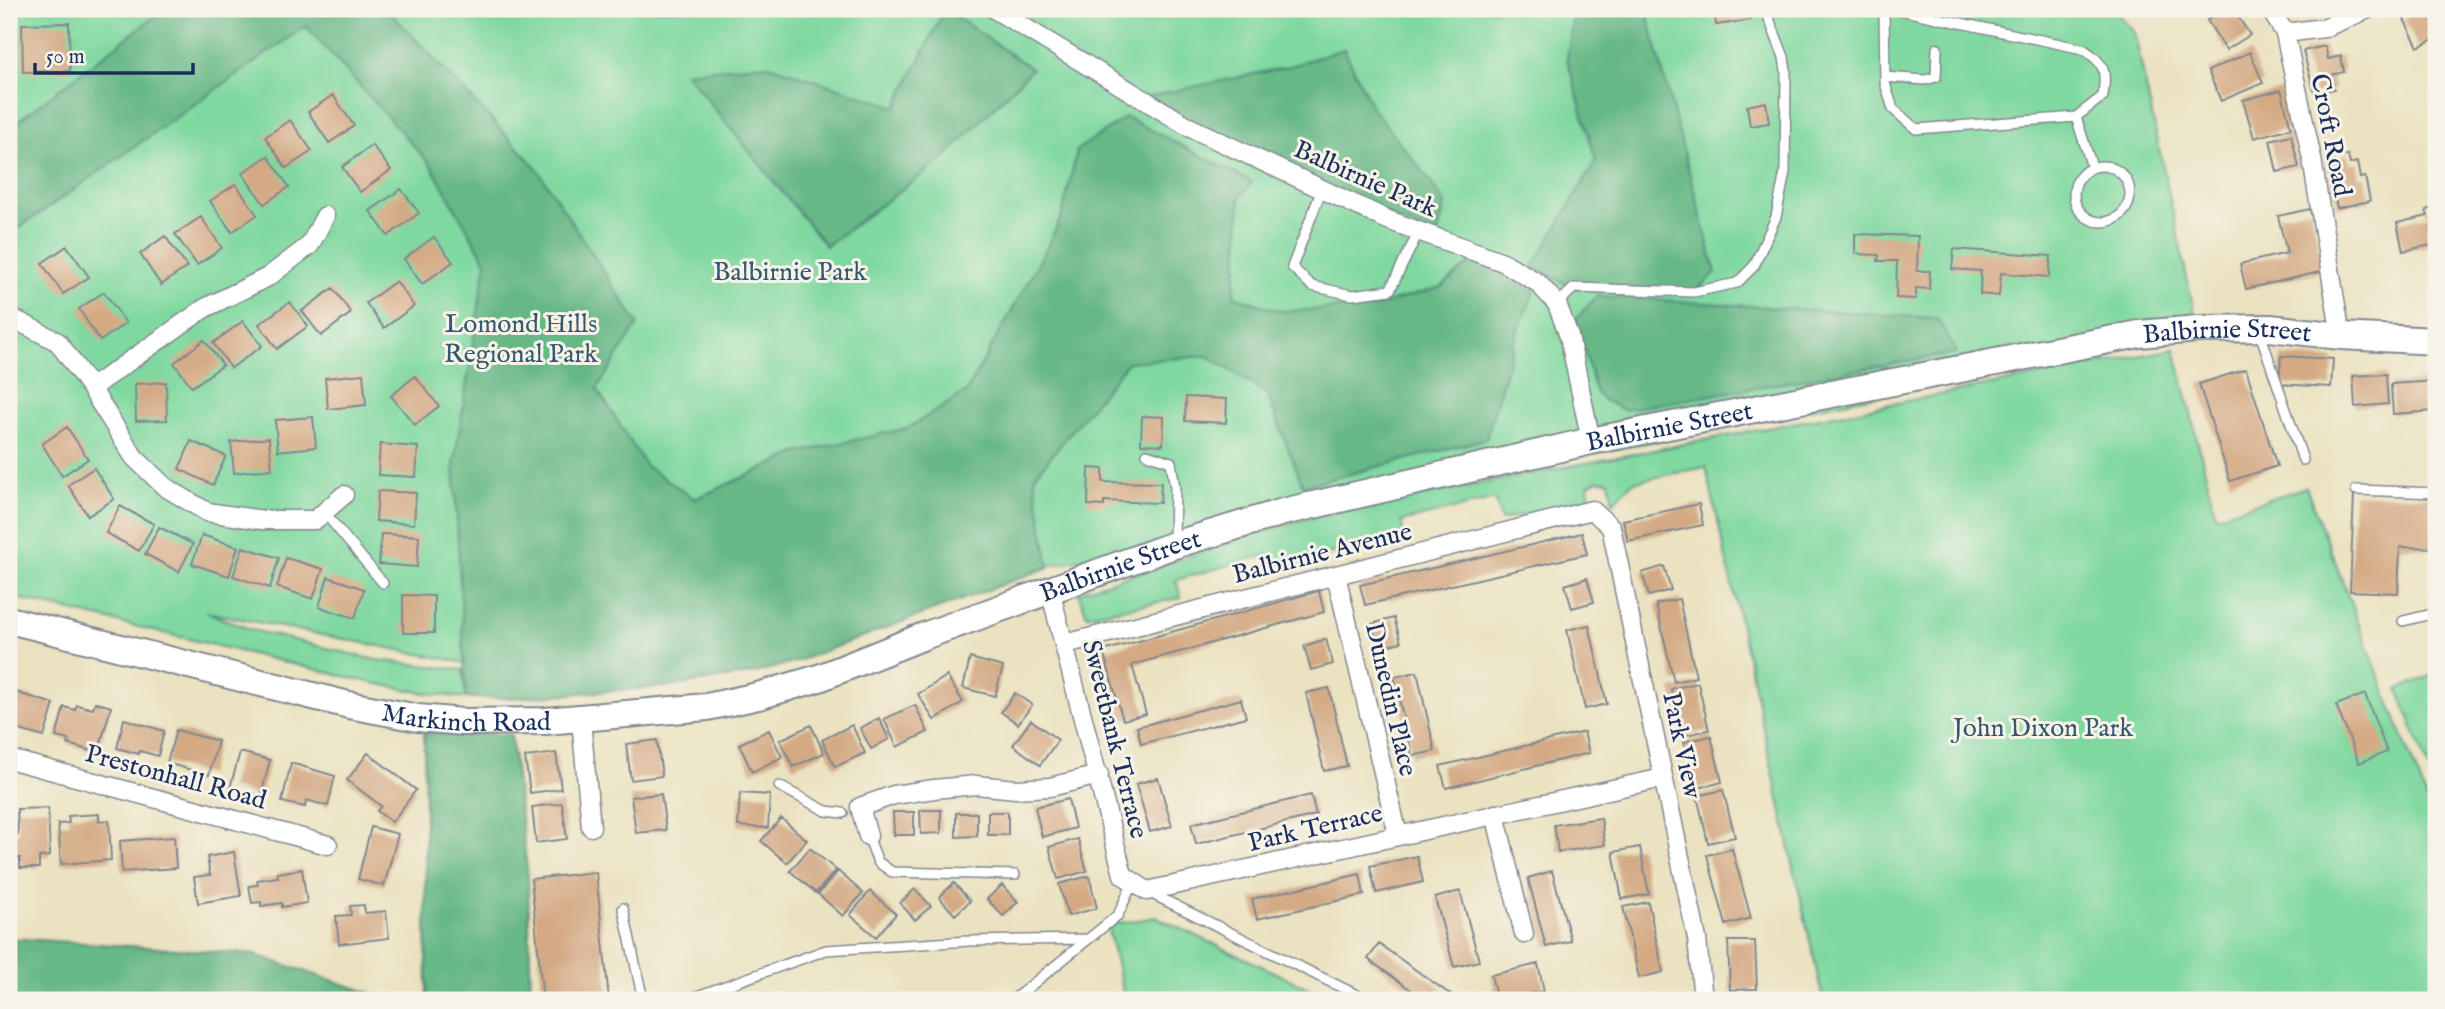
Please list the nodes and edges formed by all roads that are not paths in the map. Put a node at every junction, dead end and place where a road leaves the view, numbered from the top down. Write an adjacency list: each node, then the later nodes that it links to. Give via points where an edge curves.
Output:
1 (994, 9): 12 (street, Balbirnie Park, via 1191,128)
2 (1769, 9): 15 (lane, via 1786,71 1785,172 1776,217 1754,266 1737,283 1694,292 1574,289)
3 (1884, 9): 9 (lane)
4 (1902, 9): 10 (lane, via 2083,49 2099,59 2105,74 2103,96)
5 (2270, 9): 7 (street, Croft Road)
6 (2368, 9): 7 (street, via 2324,28)
7 (2285, 33): 18 (street, Croft Road, via 2312,159)
8 (1937, 48): 9 (lane, via 1936,77)
9 (1885, 77): 10 (lane, via 1893,109 1916,129)
10 (2076, 117): 11 (lane)
11 (2092, 167): 11 (lane, via 2110,167 2129,187 2123,214 2106,222 2081,214 2073,197 2077,179)
12 (1322, 189): 14 (street, Balbirnie Park); 14 (lane, via 1292,267 1312,286 1352,295 1390,290)
13 (325, 216): 20 (street, via 310,245 268,277 205,308)
14 (1419, 231): 15 (street, Balbirnie Park, via 1503,262 1538,283)
15 (1557, 304): 21 (street, Balbirnie Park, via 1569,336)
16 (9, 319): 20 (street, via 58,342)
17 (2258, 328): 18 (main road, Balbirnie Street); 21 (main road, Balbirnie Street, via 2139,334); 23 (lane)
18 (2341, 336): 19 (main road, Balbirnie Street)
19 (2436, 341)
20 (91, 388): 28 (street, via 134,457 165,487 207,512 262,520 314,520)
21 (1591, 440): 29 (main road, Balbirnie Street, via 1283,512)
22 (1147, 454): 29 (lane, via 1171,462)
23 (2304, 460)
24 (2356, 490): 25 (lane)
25 (2436, 493)
26 (344, 495): 28 (street)
27 (1592, 510): 30 (street, Balbirnie Avenue); 41 (street, Park View, via 1611,527)
28 (324, 512): 31 (lane)
29 (1174, 545): 32 (main road, Balbirnie Street)
30 (1336, 575): 37 (street, Balbirnie Avenue); 46 (street, Dunedin Place)
31 (383, 583)
32 (1049, 590): 36 (main road, Balbirnie Street); 37 (street, Sweetbank Terrace)
33 (2436, 613): 35 (lane)
34 (9, 620): 38 (main road, Markinch Road, via 406,716 463,722)
35 (2403, 621)
36 (924, 636): 38 (main road, Markinch Road, via 819,678 758,696 707,707)
37 (1065, 644): 40 (street, Sweetbank Terrace)
38 (581, 720): 45 (street)
39 (9, 759): 48 (street, Prestonhall Road)
40 (1098, 775): 43 (street, via 1050,787 976,785 921,791); 50 (street, Sweetbank Terrace, via 1124,875)
41 (1663, 778): 44 (street, Park Terrace); 58 (street, Park View, via 1697,939)
42 (779, 786): 43 (lane, via 826,811)
43 (851, 810): 47 (street)
44 (1495, 814): 46 (street, Park Terrace); 52 (street)
45 (591, 827)
46 (1398, 835): 50 (street, Park Terrace)
47 (868, 836): 49 (lane, via 878,862 892,872)
48 (328, 845)
49 (1015, 875)
50 (1140, 887): 53 (lane, via 1118,915); 57 (lane)
51 (622, 908): 54 (lane)
52 (1524, 934)
53 (1087, 939): 55 (lane, via 826,950); 56 (lane)
54 (643, 1000)
55 (686, 1000)
56 (1013, 1000)
57 (1367, 1000)
58 (1701, 1000)

